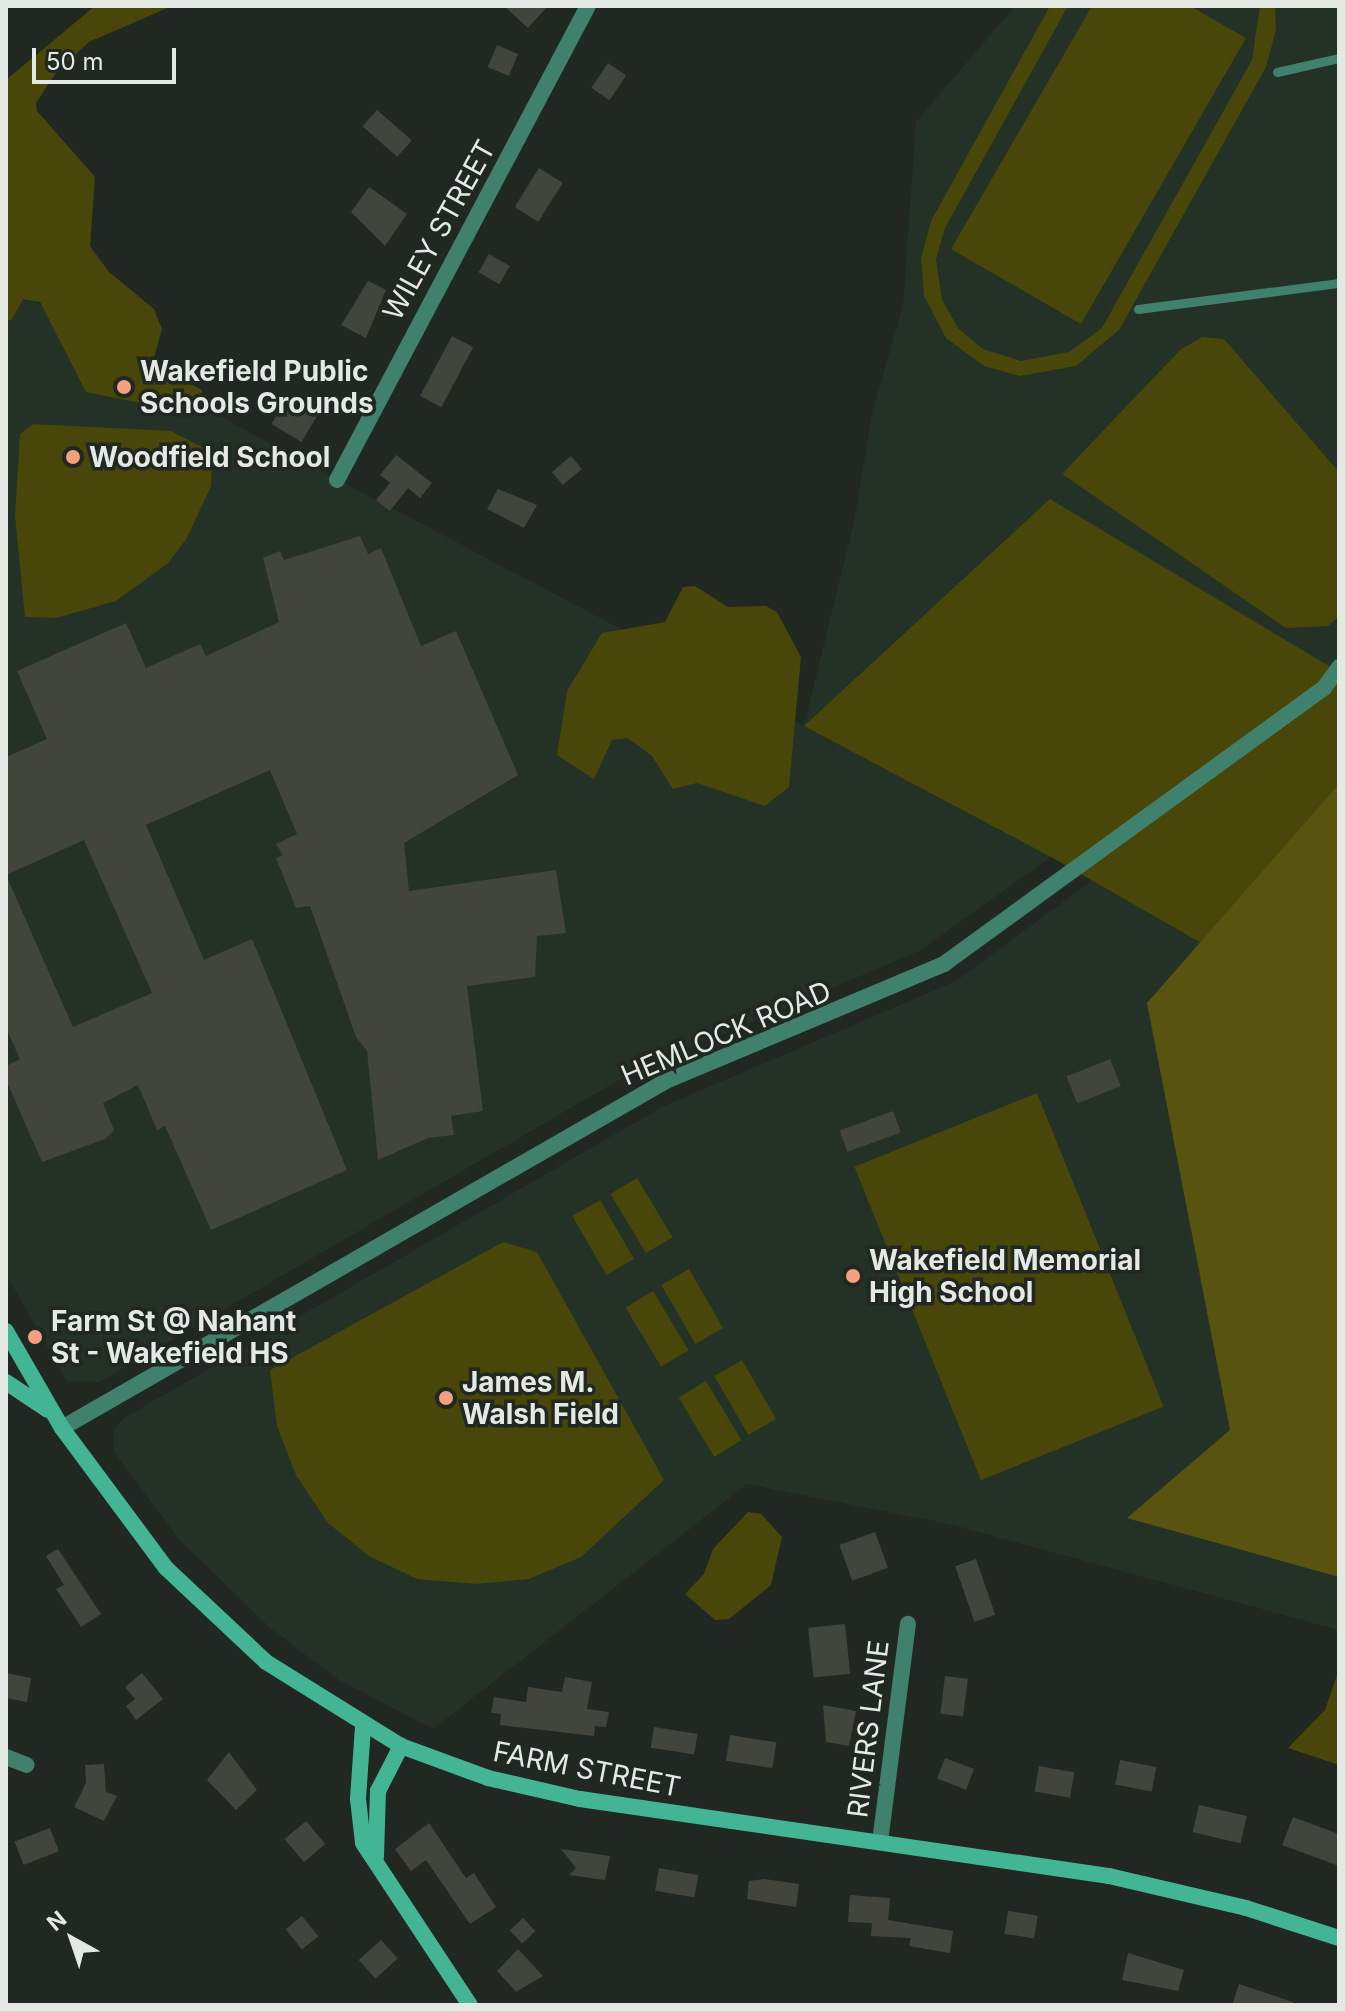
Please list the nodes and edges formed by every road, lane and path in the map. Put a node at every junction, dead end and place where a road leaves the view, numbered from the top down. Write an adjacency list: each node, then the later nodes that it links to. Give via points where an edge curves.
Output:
1 (588, 6): 6 (street, WILEY STREET)
2 (1339, 58): 3 (lane)
3 (1277, 72)
4 (1339, 283): 5 (lane)
5 (1138, 309)
6 (337, 480)
7 (1339, 667): 8 (street, HEMLOCK ROAD)
8 (1331, 686): 12 (street, HEMLOCK ROAD, via 944,964 666,1081)
9 (6, 1331): 11 (main road, FARM STREET)
10 (6, 1382): 11 (main road)
11 (53, 1413): 12 (main road, FARM STREET)
12 (62, 1428): 14 (main road, FARM STREET, via 143,1540 198,1602 266,1662)
13 (908, 1624): 18 (street, RIVERS LANE)
14 (363, 1727): 15 (main road, FARM STREET); 19 (main road, via 359,1824)
15 (401, 1746): 18 (main road, FARM STREET, via 488,1778 580,1799); 19 (main road, via 376,1800)
16 (6, 1757): 17 (street)
17 (27, 1765)
18 (880, 1842): 20 (main road, FARM STREET, via 1155,1885)
19 (378, 1866): 21 (main road)
20 (1339, 1938)
21 (470, 2005)

